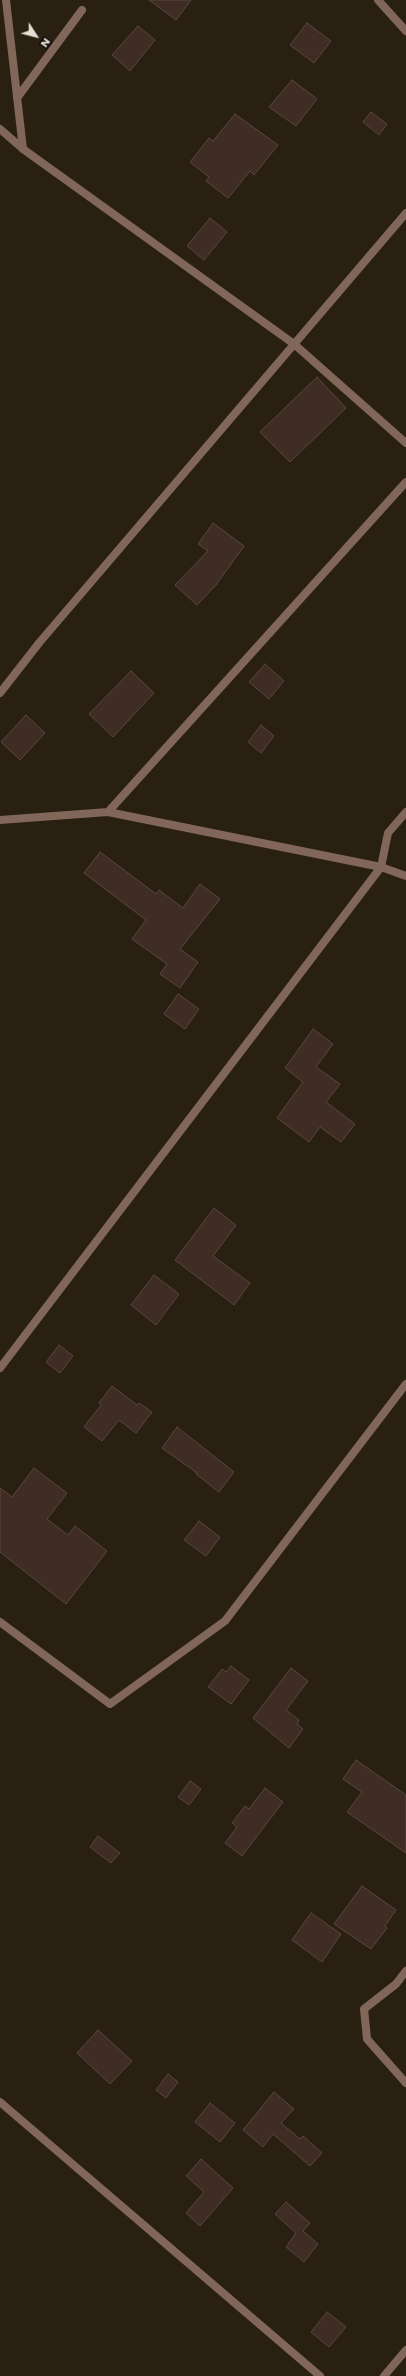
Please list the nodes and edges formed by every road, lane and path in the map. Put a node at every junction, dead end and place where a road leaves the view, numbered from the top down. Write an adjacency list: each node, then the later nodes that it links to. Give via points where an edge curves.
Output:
1 (6, 0): 5 (street)
2 (378, 0): 4 (street)
3 (82, 10): 5 (street)
4 (406, 31)
5 (17, 98): 7 (street)
6 (0, 129): 7 (street)
7 (23, 148): 9 (street)
8 (406, 213): 9 (street)
9 (294, 344): 10 (street); 12 (street, via 39,643)
10 (406, 443)
11 (406, 482): 13 (street)
12 (0, 693)
13 (108, 812): 15 (street); 16 (street)
14 (406, 812): 16 (street, via 388,833)
15 (0, 820)
16 (381, 867): 17 (street); 18 (street)
17 (406, 876)
18 (0, 1368)
19 (406, 1384): 20 (street, via 225,1621 110,1704)
20 (0, 1622)
21 (406, 1971): 22 (street, via 396,1984 364,2009 367,2039)
22 (406, 2083)
23 (0, 2102): 25 (street)
24 (406, 2350): 26 (street)
25 (320, 2376)
26 (384, 2376)

